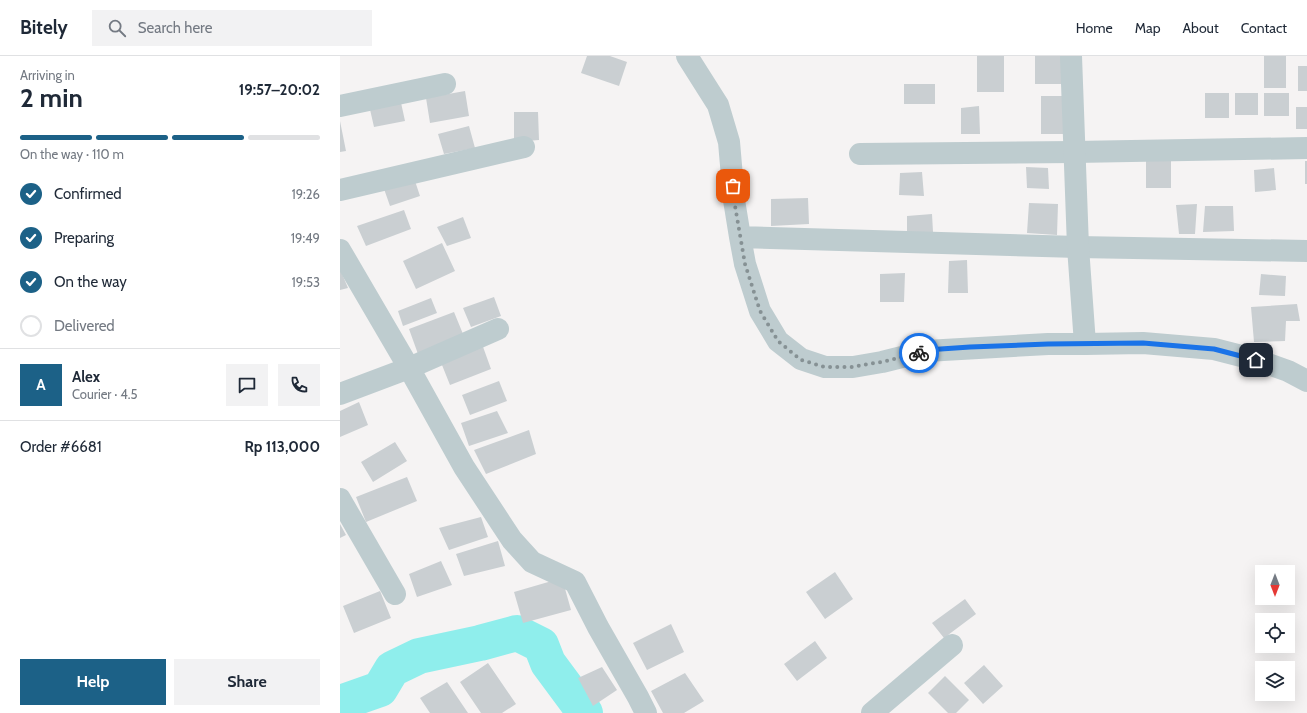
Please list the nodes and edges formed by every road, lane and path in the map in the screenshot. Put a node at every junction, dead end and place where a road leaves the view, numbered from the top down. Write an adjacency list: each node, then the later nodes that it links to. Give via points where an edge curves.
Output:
1 (687, 56): 10 (street, via 718,105 729,142)
2 (1071, 56): 7 (street)
3 (445, 84): 4 (street)
4 (340, 106)
5 (524, 146): 9 (street)
6 (1307, 148): 7 (street)
7 (1075, 152): 8 (street); 11 (street)
8 (860, 154)
9 (340, 190)
10 (740, 237): 11 (street); 15 (street, via 745,264 760,311 778,341 801,360 825,367 853,367 926,350)
11 (1078, 247): 13 (street); 15 (street)
12 (340, 250): 16 (street)
13 (1307, 251)
14 (498, 329): 16 (street)
15 (1085, 344): 17 (street, via 1143,343 1214,349 1288,371)
16 (409, 368): 18 (street); 22 (street, via 464,467 512,540 532,562 574,582)
17 (1307, 381)
18 (340, 394)
19 (340, 499): 20 (street)
20 (395, 594)
21 (952, 645): 23 (street)
22 (646, 713)
23 (872, 713)

